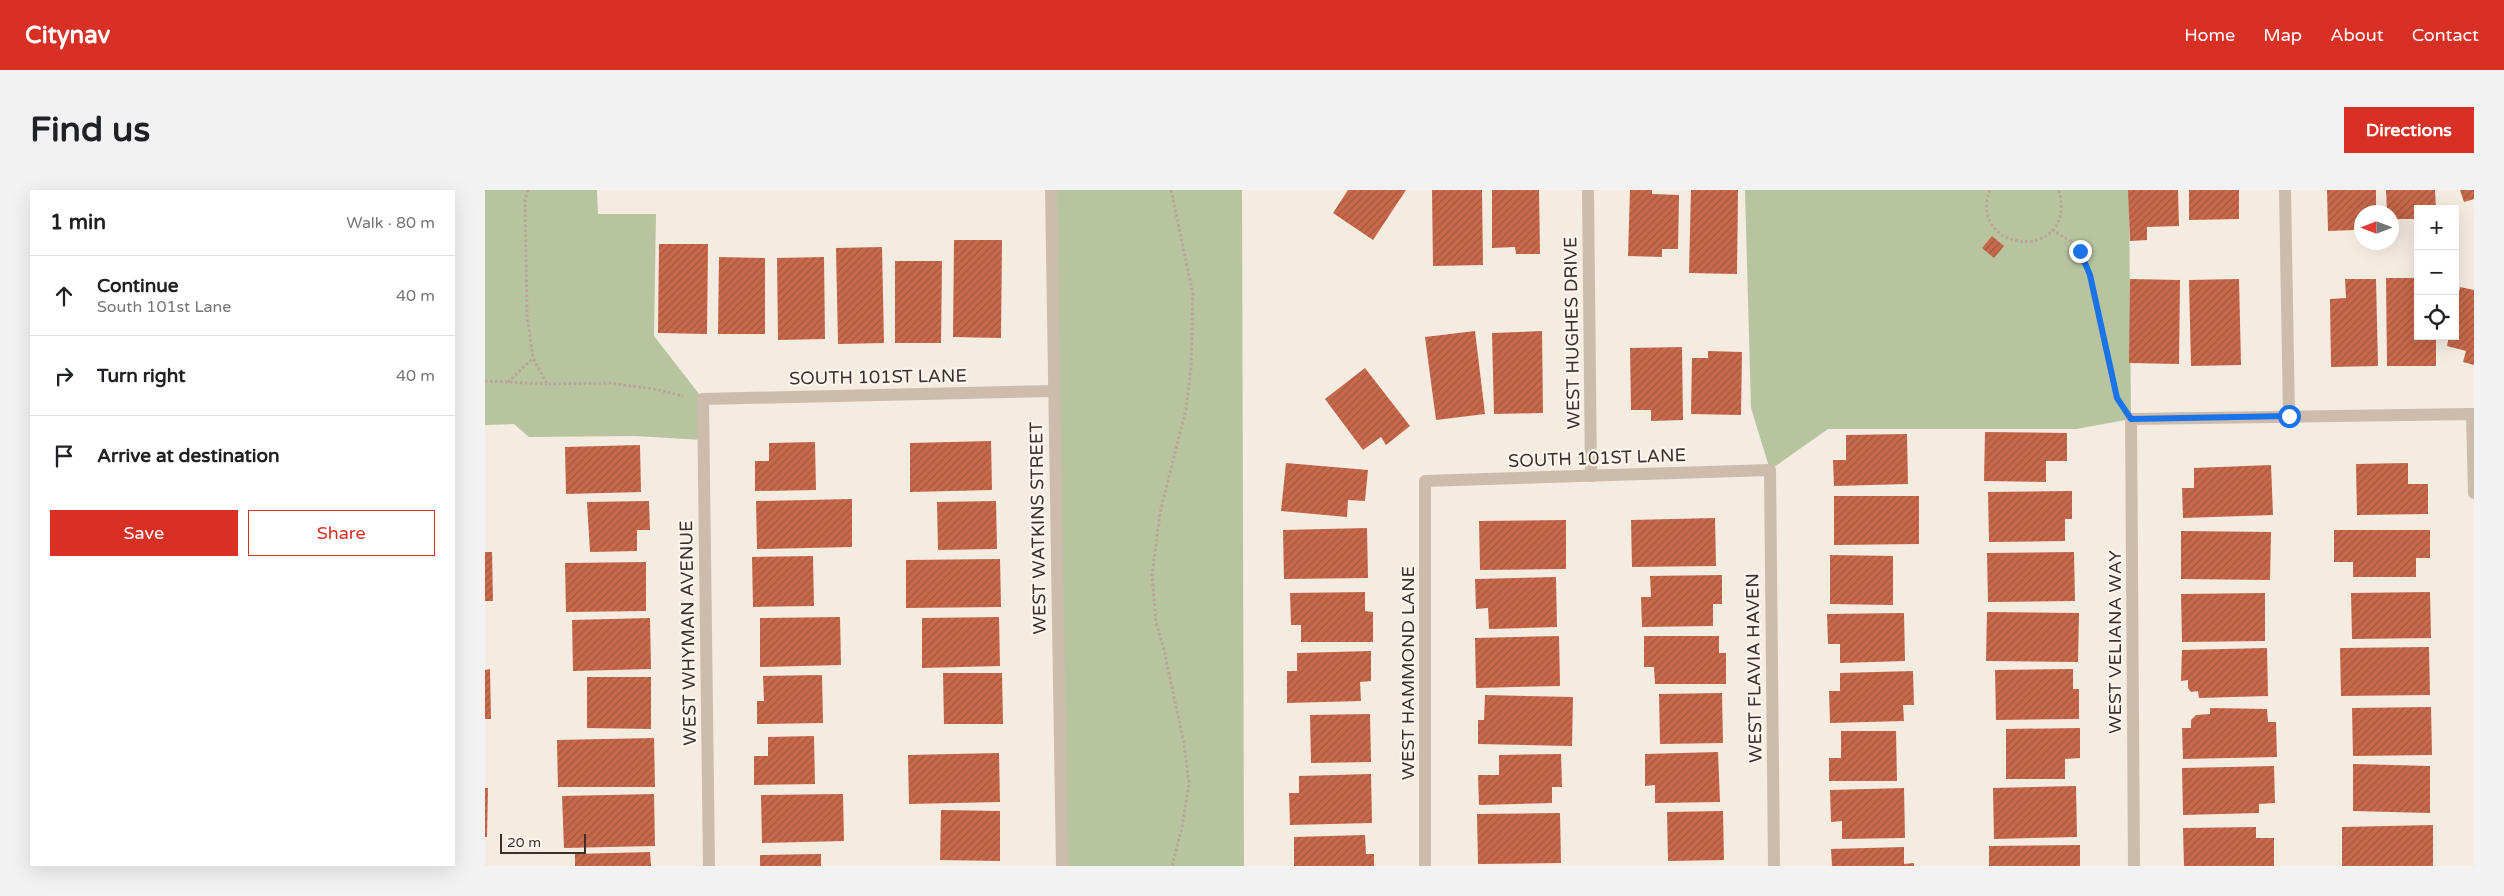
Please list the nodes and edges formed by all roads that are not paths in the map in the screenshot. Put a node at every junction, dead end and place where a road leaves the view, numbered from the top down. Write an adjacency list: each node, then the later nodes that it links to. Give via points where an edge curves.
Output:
1 (1051, 190): 4 (street, WEST WATKINS STREET)
2 (1588, 190): 8 (street, WEST HUGHES DRIVE)
3 (2285, 190): 6 (street)
4 (1054, 391): 5 (street, SOUTH 101ST LANE); 12 (street, WEST WATKINS STREET)
5 (703, 399): 11 (street, WEST WHYMAN AVENUE)
6 (2289, 416): 10 (street, via 2472,414); 15 (street, WEST VELIANA WAY, via 2131,419)
7 (1770, 470): 8 (street, SOUTH 101ST LANE); 14 (street, WEST FLAVIA HAVEN)
8 (1591, 476): 9 (street, SOUTH 101ST LANE)
9 (1425, 481): 13 (street, WEST HAMMOND LANE)
10 (2474, 493)
11 (709, 866)
12 (1062, 866)
13 (1425, 866)
14 (1774, 866)
15 (2134, 866)

